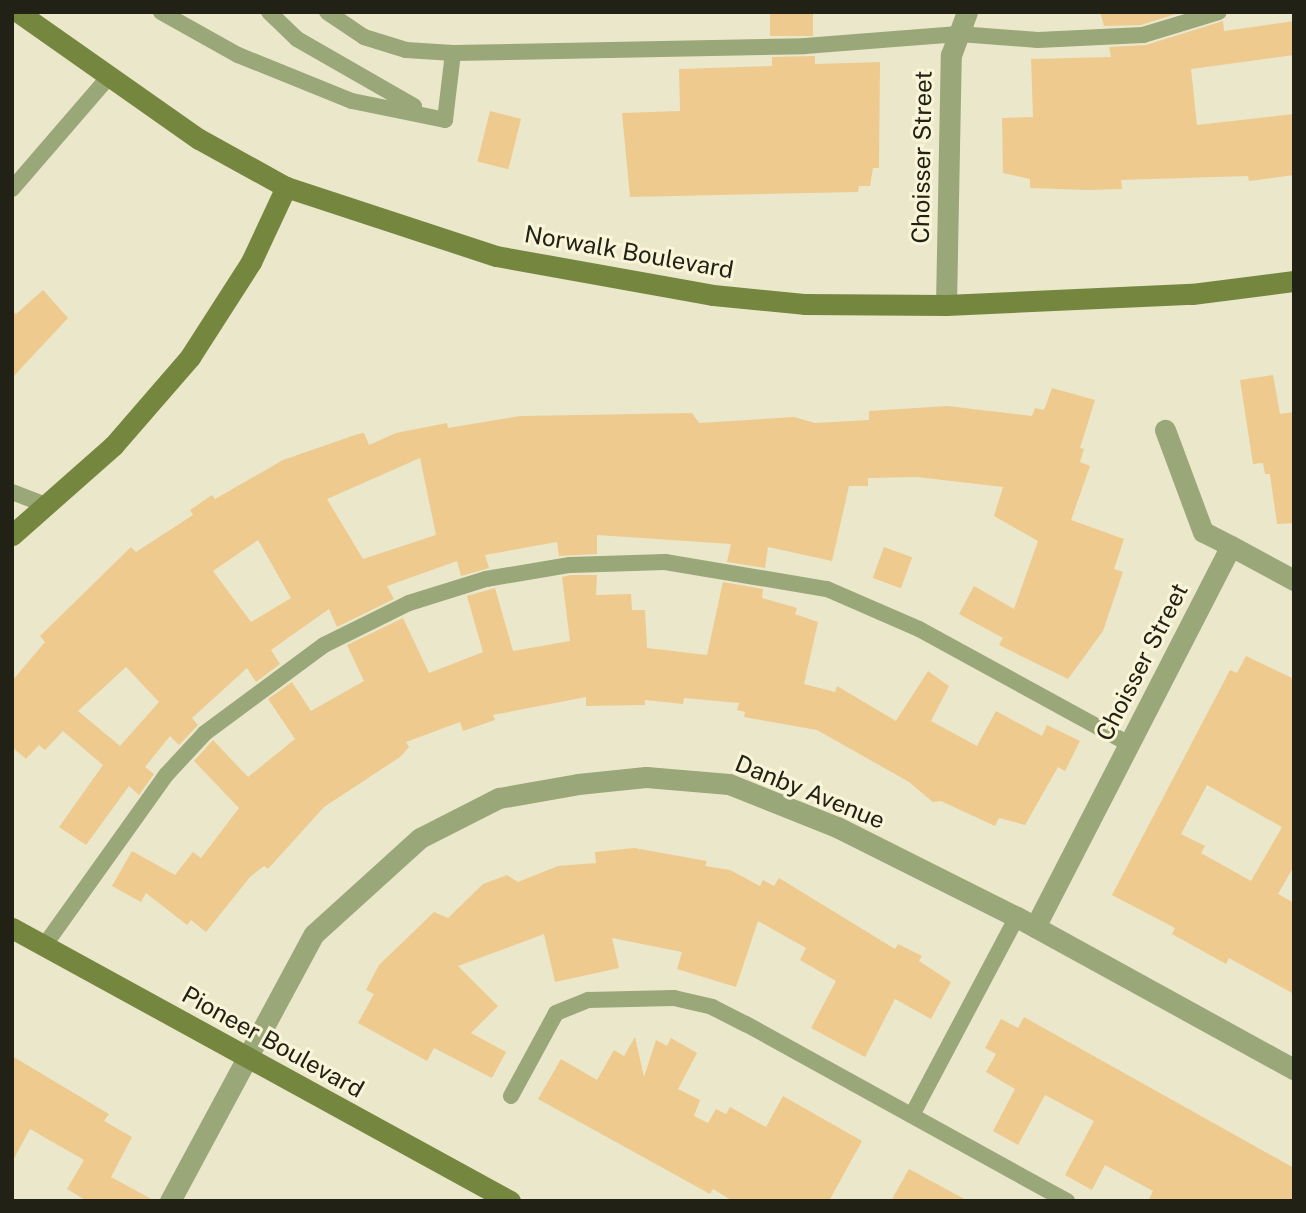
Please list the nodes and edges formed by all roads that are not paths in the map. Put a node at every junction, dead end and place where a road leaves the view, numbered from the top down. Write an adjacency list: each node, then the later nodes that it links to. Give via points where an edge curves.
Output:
1 (18, 12): 9 (main road, Norwalk Boulevard)
2 (161, 12): 10 (lane, via 237,55 352,101)
3 (269, 12): 10 (lane, via 297,39 338,65)
4 (327, 12): 8 (lane, via 364,37 405,50)
5 (967, 12): 7 (street, Choisser Street)
6 (1219, 12): 7 (lane, via 1143,36 1038,40)
7 (959, 34): 8 (lane, via 805,46); 14 (street, Choisser Street, via 951,55 945,138)
8 (453, 53): 10 (lane)
9 (107, 79): 11 (main road, Norwalk Boulevard); 12 (lane)
10 (445, 120)
11 (286, 187): 14 (main road, Norwalk Boulevard, via 496,256 713,295 804,304); 17 (main road, via 251,262 190,357 113,446)
12 (12, 189)
13 (1294, 281): 14 (main road, Norwalk Boulevard, via 1192,294)
14 (946, 305)
15 (1165, 430): 19 (street, via 1203,532)
16 (12, 492): 17 (lane)
17 (46, 505): 18 (main road)
18 (12, 535)
19 (1231, 546): 20 (street); 21 (street, Choisser Street)
20 (1294, 580)
21 (1129, 744): 22 (street, Choisser Street); 24 (lane, via 919,629 827,589 665,562 570,565 486,579 409,603 324,645 205,733 166,775)
22 (1026, 922): 25 (street, Danby Avenue, via 837,827 729,783 646,777 499,798 420,838 314,934); 26 (street, Danby Avenue); 28 (lane)
23 (12, 928): 24 (main road, Pioneer Boulevard)
24 (44, 946): 25 (main road, Pioneer Boulevard)
25 (248, 1058): 29 (street, Danby Avenue); 30 (main road, Pioneer Boulevard)
26 (1294, 1069)
27 (511, 1096): 28 (lane, via 555,1013 588,1000 674,998 712,1007)
28 (912, 1115): 31 (lane)
29 (170, 1201)
30 (510, 1201)
31 (1068, 1201)

